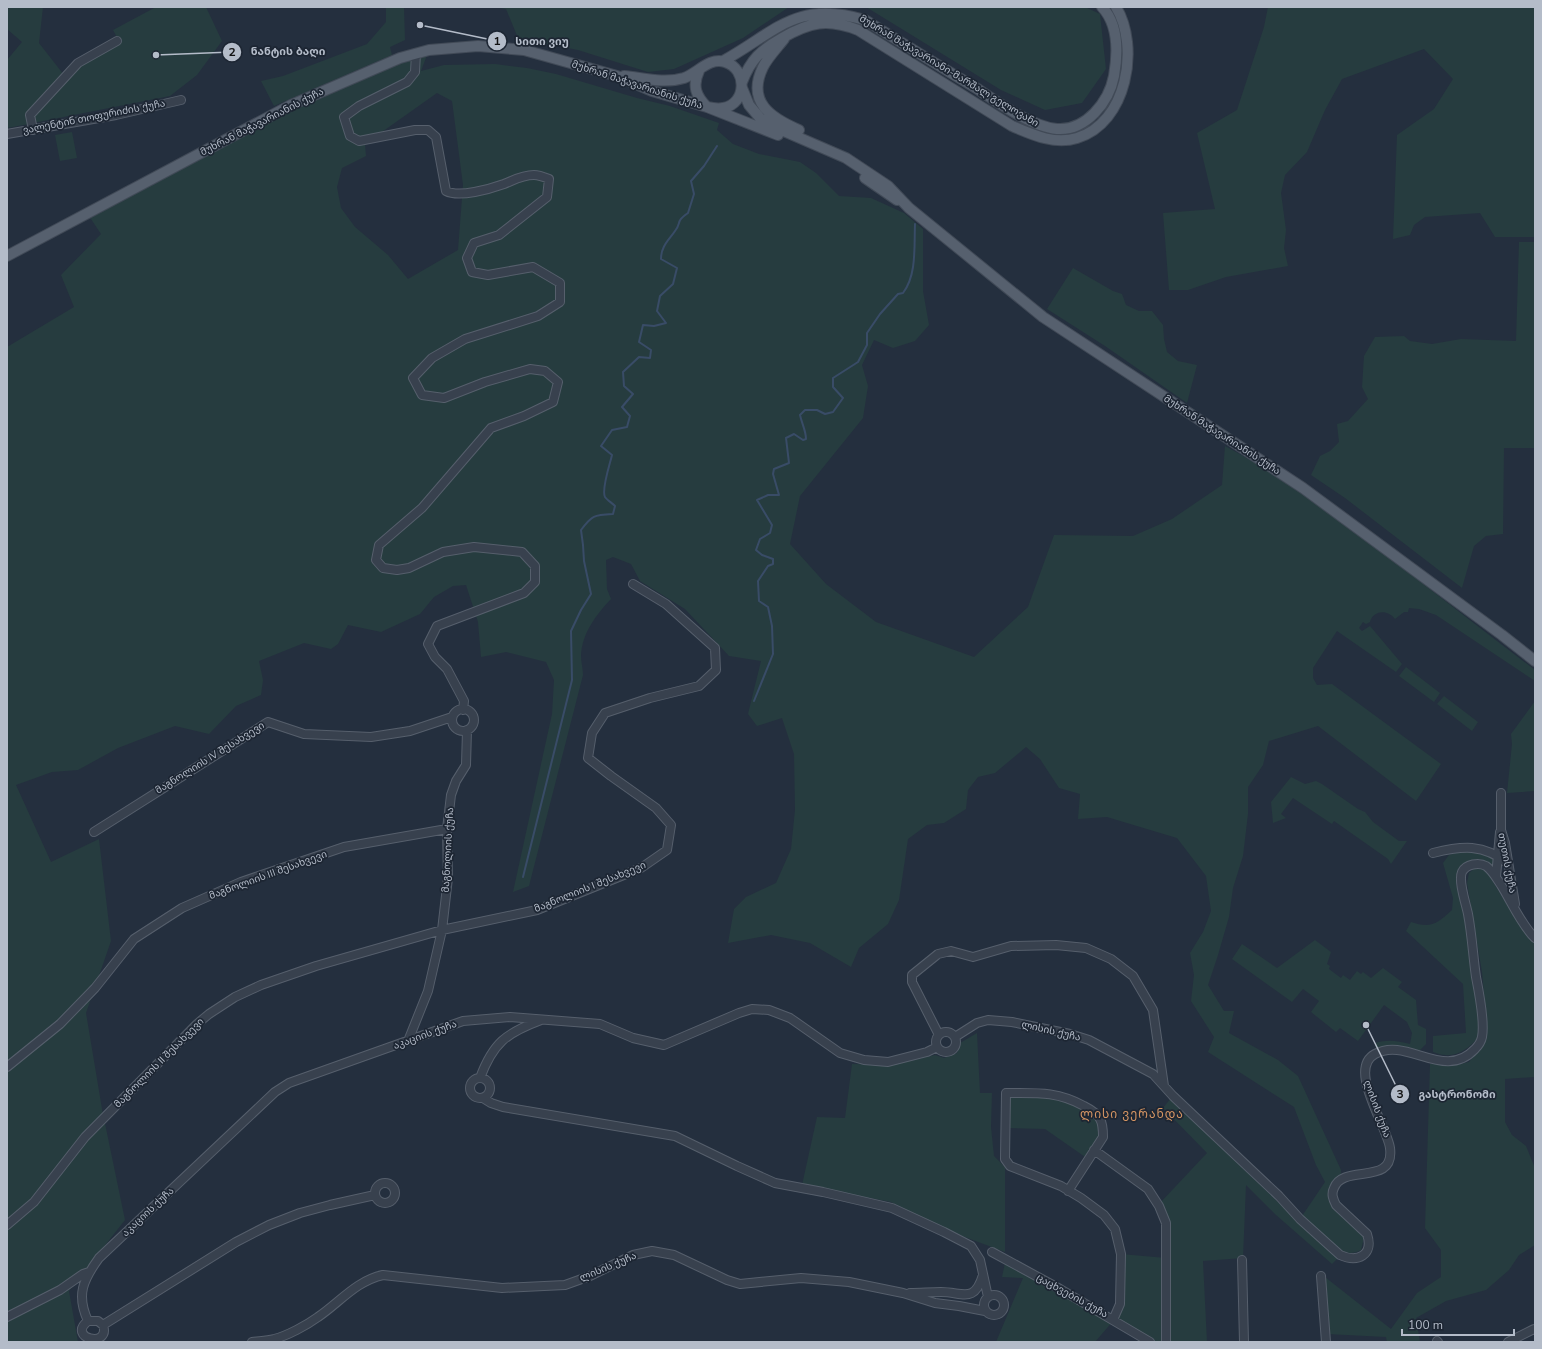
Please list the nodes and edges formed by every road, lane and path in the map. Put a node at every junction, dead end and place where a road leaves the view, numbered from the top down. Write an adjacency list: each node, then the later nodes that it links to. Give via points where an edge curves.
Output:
1 (1102, 7): 6 (main road, მუხრან მაჭავარიანი-მარშალ გელოვანი, via 1113,26 1117,42 1113,84 1102,105 1089,118 1067,128 1041,126 997,102 864,20 835,9 809,9 792,14)
2 (1116, 7): 3 (main road, მუხრან მაჭავარიანი-მარშალ გელოვანი, via 1121,15 1126,39 1124,87 1108,117 1094,130 1068,140 1040,138 1012,126 858,30 845,25 834,22 818,23 802,27)
3 (786, 36): 9 (main road, მუხრან მაჭავარიანი-მარშალ გელოვანი, via 767,47 752,62); 14 (main road, via 761,73 758,93 768,113 856,156)
4 (117, 41): 12 (street, via 78,63 30,115)
5 (416, 53): 8 (main road, მუხრან მაჭავარიანის ქუჩა, via 464,46 513,48); 16 (main road, მუხრან მაჭავარიანის ქუჩა, via 291,105); 19 (street, via 416,72 407,82 359,106 344,117 350,136 359,141 415,130 428,130 436,137 446,191 451,194 462,194 504,184 520,177 534,175 549,179 547,197 499,235 474,243 467,258 472,272 488,275 533,267 560,283 560,302 538,316 465,339 432,358 414,378 422,395 444,398 485,382 530,369 545,370 558,382 553,402 491,428 422,508 379,545 376,560 383,568 397,570 409,568 443,552 474,547 522,552 535,566 535,582 524,593 437,626 428,644 435,657 447,669 464,701)
6 (723, 61): 7 (main road, მუხრან მაჭავარიანი-მარშალ გელოვანი, via 710,62); 9 (main road, via 736,69)
7 (699, 71): 8 (main road, მუხრან მაჭავარიანი-მარშალ გელოვანი, via 669,81); 11 (main road, via 696,77 696,91 698,98)
8 (617, 76): 11 (main road, მუხრან მაჭავარიანის ქუჩა, via 652,91)
9 (742, 85): 11 (main road, მუხრან მაჭავარიანი-მარშალ გელოვანი, via 736,102 722,109); 14 (main road, მუხრან მაჭავარიანის ქუჩა, via 746,99 760,118 846,158)
10 (181, 100): 12 (street, ვალენტინ თოფურიძის ქუჩა)
11 (707, 107): 15 (main road, მუხრან მაჭავარიანის ქუჩა, via 834,158)
12 (32, 130): 13 (street, ვალენტინ თოფურიძის ქუჩა)
13 (7, 134)
14 (888, 186): 15 (main road, მუხრან მაჭავარიანის ქუჩა)
15 (909, 208): 18 (main road, მუხრან მაჭავარიანის ქუჩა, via 1043,317 1302,488)
16 (7, 256)
17 (633, 584): 31 (street, მაგნოლიის I შესახვევი, via 666,604 715,648 716,670 700,686 650,698 605,713 592,733 588,758 656,808 671,825 667,850 641,868 537,910)
18 (1535, 662)
19 (463, 710): 20 (street, via 456,712); 21 (street, via 469,712 473,718)
20 (452, 717): 21 (street, via 454,727 460,731); 25 (street, მაგნოლიის IV შესახვევი, via 410,731 371,736 304,734 268,722)
21 (468, 730): 23 (street, მაგნოლიის ქუჩა, via 466,765 451,795)
22 (1501, 793): 24 (street, თუთის ქუჩა)
23 (447, 828): 31 (street, მაგნოლიის ქუჩა, via 448,878); 38 (street, მაგნოლიის III შესახვევი, via 344,847 241,882 182,908 134,939 95,988 60,1024)
24 (1501, 830): 27 (street); 28 (street, თუთის ქუჩა)
25 (94, 832)
26 (1433, 853): 27 (street, via 1470,847)
27 (1497, 856): 28 (street); 29 (street)
28 (1508, 864): 30 (street, თუთის ქუჩა)
29 (1496, 877): 30 (street, ლისის ქუჩა); 40 (street, ლისის ქუჩა, via 1486,866 1480,864 1466,868 1461,877 1470,924 1483,1028 1479,1044 1469,1055 1456,1061 1448,1062 1400,1050 1388,1050 1374,1054 1365,1066 1365,1080 1390,1145 1389,1158 1386,1165 1372,1173 1349,1175 1338,1180 1332,1193 1336,1205 1367,1234 1369,1240 1366,1254 1360,1258 1346,1258 1340,1255)
30 (1516, 909): 32 (street, ლისის ქუჩა)
31 (442, 930): 36 (street, მაგნოლიის ქუჩა, via 428,991); 45 (street, მაგნოლიის II შესახვევი, via 316,966 261,985 235,997 209,1014 85,1136 34,1202)
32 (1535, 938)
33 (543, 1019): 36 (street, აკაციის ქუჩა, via 510,1017 463,1021); 37 (street, via 600,1024 633,1038 664,1045 739,1013 752,1009 769,1010 790,1018 840,1053 864,1060 888,1062); 39 (street, via 516,1030 500,1043 487,1060)
34 (939, 1035): 35 (street, via 946,1032); 37 (street, via 936,1040); 40 (street, via 912,982 912,975 938,954 951,951 973,957 1011,946 1056,945 1086,948 1111,960 1133,976 1153,1010)
35 (955, 1037): 37 (street, via 956,1046 950,1052 941,1051); 40 (street, ლისის ქუჩა, via 977,1023 988,1020 1012,1022 1070,1034 1089,1040 1153,1074)
36 (408, 1041): 48 (street, აკაციის ქუჩა, via 289,1083 282,1088 99,1258)
37 (937, 1047)
38 (7, 1067)
39 (480, 1078): 41 (street, via 490,1086); 41 (street, via 471,1082 470,1092 474,1097)
40 (1164, 1086)
41 (484, 1098): 49 (street, via 503,1107 675,1136 775,1183 892,1208 971,1246 980,1260)
42 (1094, 1150): 43 (street); 43 (street, via 1103,1137 1103,1127 1092,1110 1072,1099 1049,1093 1006,1093 1007,1164); 62 (street, via 1148,1189 1166,1223)
43 (1068, 1190): 55 (street, via 1104,1216 1115,1229 1121,1254 1120,1304)
44 (375, 1195): 57 (street, via 300,1213 269,1225 236,1242)
45 (7, 1225)
46 (992, 1252): 55 (street, ცაცხვების ქუჩა)
47 (1242, 1260): 63 (street)
48 (89, 1272): 54 (street); 56 (street, აკაციის ქუჩა, via 83,1287 82,1300)
49 (983, 1274): 51 (street, ლისის ქუჩა, via 977,1289 966,1295 942,1292); 52 (street)
50 (1321, 1276): 64 (street)
51 (903, 1293): 53 (street, ლისის ქუჩა, via 935,1303); 60 (street, ლისის ქუჩა, via 849,1282 801,1278 740,1284 674,1255 652,1251 633,1255 565,1285 502,1288 383,1275 371,1278 352,1290 301,1328 275,1339)
52 (988, 1297): 53 (street, via 984,1302); 53 (street, via 995,1295 1001,1298 1004,1304 1000,1313 994,1316)
53 (985, 1311)
54 (7, 1317)
55 (1114, 1320): 61 (street, ცაცხვების ქუჩა)
56 (88, 1321): 57 (street, via 95,1320); 59 (street, via 83,1330)
57 (102, 1325): 59 (street, via 104,1333 99,1339)
58 (1535, 1330): 65 (street)
59 (87, 1341)
60 (252, 1342)
61 (1150, 1342)
62 (1166, 1342)
63 (1244, 1342)
64 (1326, 1342)
65 (1508, 1342)

